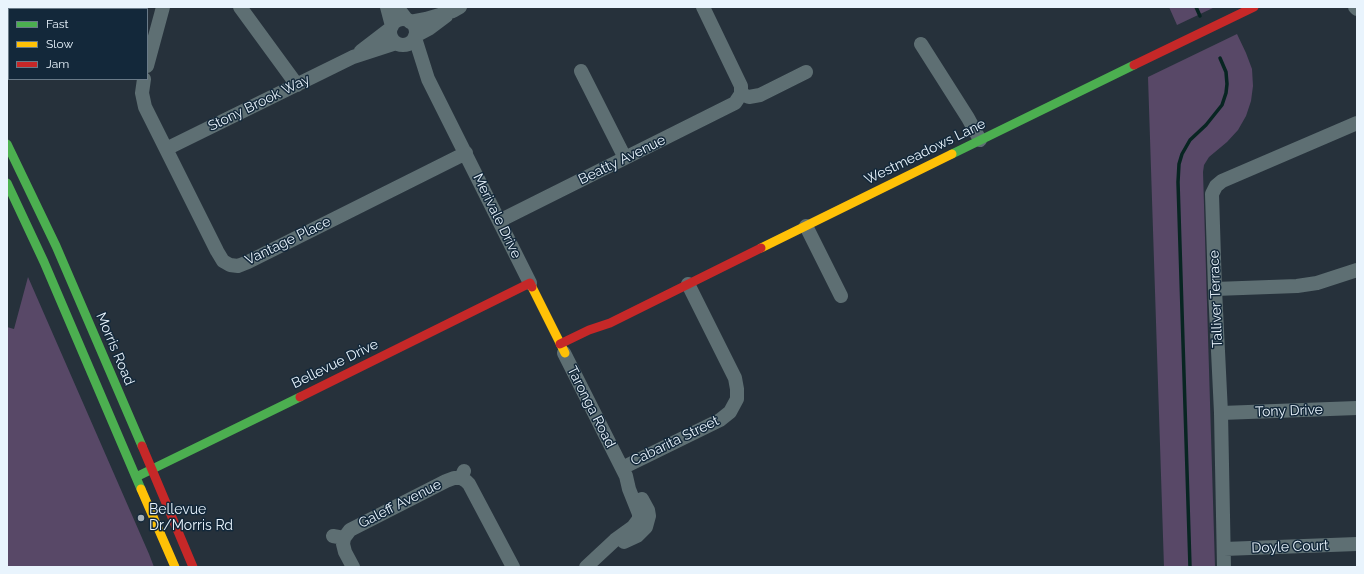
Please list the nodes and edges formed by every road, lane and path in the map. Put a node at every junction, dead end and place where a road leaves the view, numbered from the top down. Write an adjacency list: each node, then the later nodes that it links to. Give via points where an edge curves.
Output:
1 (163, 7): 14 (street)
2 (240, 7): 19 (street)
3 (387, 7): 9 (street)
4 (397, 7): 8 (street)
5 (704, 7): 20 (street, via 739,80)
6 (457, 9): 8 (street, via 426,19); 10 (street)
7 (1245, 9): 22 (street, Westmeadows Lane)
8 (409, 21): 9 (street, via 399,20); 10 (street, via 415,28)
9 (392, 27): 11 (street, via 391,37); 13 (street, Stony Brook Way)
10 (415, 37): 11 (street, via 408,44); 17 (street, Merivale Drive)
11 (398, 44): 13 (street, Stony Brook Way); 17 (street, Merivale Drive)
12 (921, 44): 22 (street)
13 (352, 57): 19 (street, Stony Brook Way)
14 (148, 62)
15 (581, 71): 26 (street)
16 (806, 72): 20 (street, via 760,95 749,97)
17 (428, 79): 25 (street, Merivale Drive)
18 (144, 80): 24 (street, via 143,100)
19 (297, 85): 24 (street, Stony Brook Way)
20 (741, 94): 26 (street, Beatty Avenue, via 730,106)
21 (1357, 123): 34 (street, Talliver Terrace, via 1231,177 1216,186 1212,198)
22 (980, 140): 30 (street, Westmeadows Lane)
23 (7, 144): 27 (street, Morris Road)
24 (166, 149): 25 (street, Vantage Place, via 221,258 226,264 234,266 248,262)
25 (466, 153): 29 (street, Merivale Drive)
26 (625, 158): 29 (street, Beatty Avenue)
27 (25, 182): 28 (street); 40 (street, Morris Road, via 56,246)
28 (8, 189): 41 (street, via 44,262)
29 (499, 221): 32 (street, Merivale Drive)
30 (806, 226): 33 (street, Westmeadows Lane); 35 (street)
31 (1357, 270): 34 (street, via 1317,283 1297,286)
32 (530, 283): 36 (street, Merivale Drive); 40 (street, Bellevue Drive)
33 (688, 284): 36 (street, Westmeadows Lane, via 610,323 589,330); 39 (street, Cabarita Street, via 735,378 737,399 730,412 720,420)
34 (1215, 289): 38 (street, Talliver Terrace)
35 (841, 296)
36 (562, 348): 39 (street, Taronga Road)
37 (1357, 408): 38 (street, Tony Drive)
38 (1221, 413): 43 (street, Talliver Terrace)
39 (622, 468): 48 (street, Taronga Road, via 639,514 644,519 615,540)
40 (152, 470): 41 (street, Bellevue Drive); 45 (street, Morris Road)
41 (136, 477): 44 (street)
42 (1357, 544): 43 (street, Doyle Court)
43 (1224, 549): 49 (street, Talliver Terrace)
44 (176, 567)
45 (193, 567)
46 (353, 567): 47 (street, Galeff Avenue, via 339,537 462,474 470,484)
47 (512, 567)
48 (586, 567)
49 (1224, 567)

